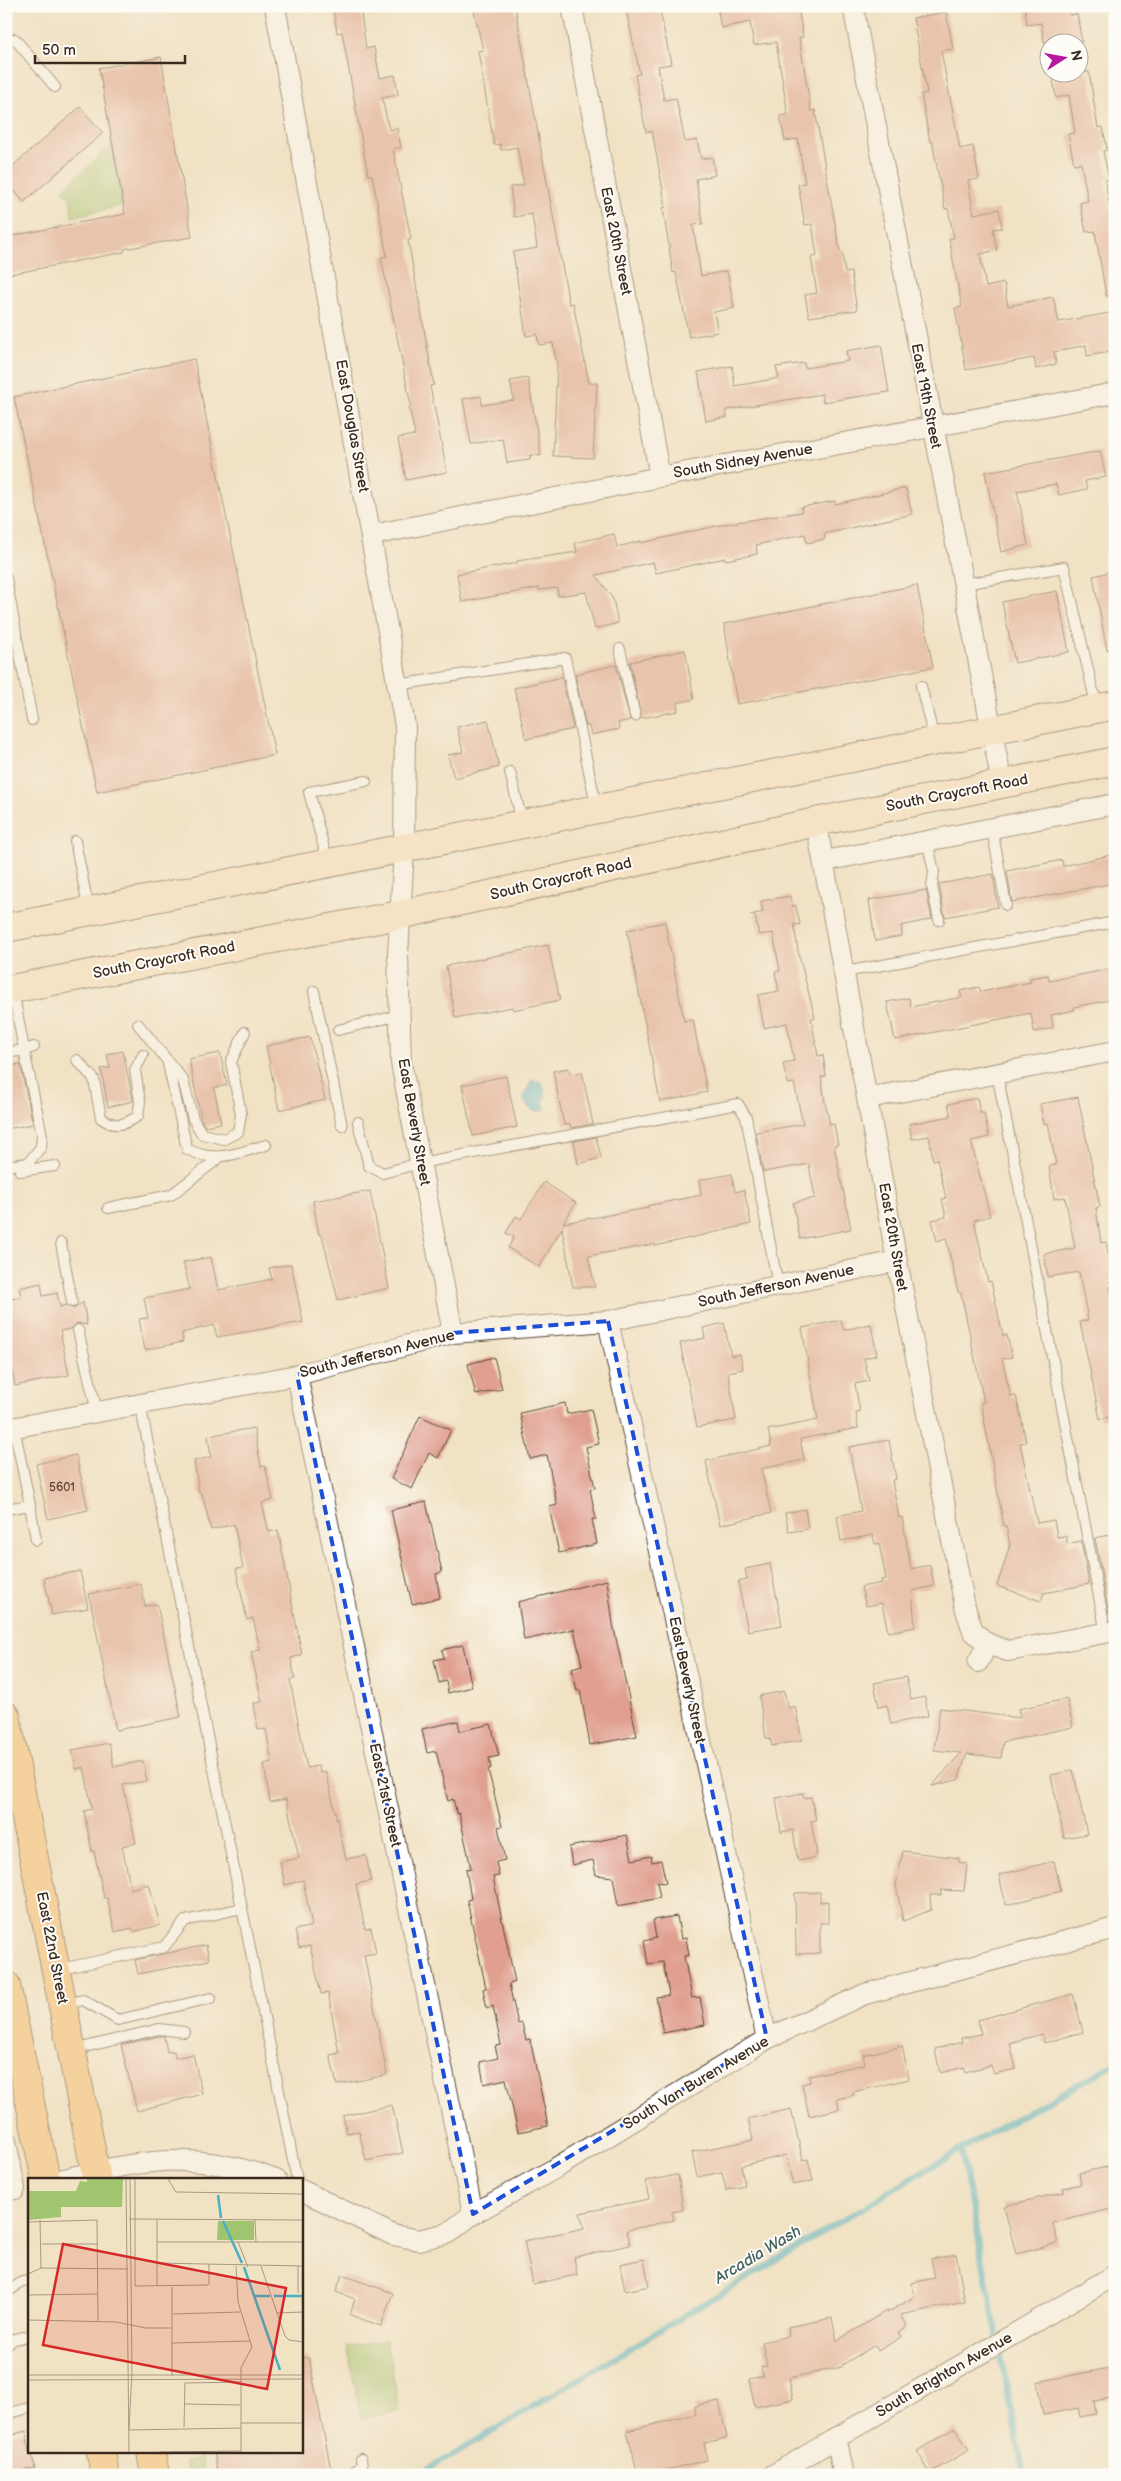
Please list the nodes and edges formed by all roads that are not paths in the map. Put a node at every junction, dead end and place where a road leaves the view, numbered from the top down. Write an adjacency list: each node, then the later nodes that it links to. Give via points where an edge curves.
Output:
1 (275, 6): 9 (street, East Douglas Street)
2 (572, 6): 8 (street, East 20th Street)
3 (853, 6): 7 (street, East 19th Street)
4 (15, 38): 5 (lane)
5 (55, 87)
6 (1115, 393): 7 (street, South Sidney Avenue)
7 (932, 426): 8 (street, South Sidney Avenue); 11 (street, East 19th Street)
8 (660, 477): 9 (street, South Sidney Avenue)
9 (372, 536): 13 (street, East Douglas Street)
10 (6, 578): 17 (lane)
11 (964, 584): 15 (lane, via 1064,567); 18 (street, East 19th Street)
12 (620, 649): 16 (lane)
13 (398, 685): 25 (lane, via 565,658); 31 (street, East Douglas Street, via 405,726)
14 (921, 686): 19 (lane)
15 (1106, 707): 18 (main road)
16 (635, 716)
17 (32, 720)
18 (992, 730): 19 (main road); 23 (street, East 19th Street)
19 (935, 742): 25 (main road)
20 (1115, 761): 23 (main road, South Craycroft Road)
21 (510, 772): 27 (lane)
22 (366, 781): 33 (lane, via 309,792)
23 (1002, 784): 26 (main road, South Craycroft Road)
24 (1115, 804): 28 (street)
25 (598, 810): 27 (main road)
26 (816, 822): 32 (street, East 20th Street); 36 (main road, South Craycroft Road)
27 (522, 826): 31 (main road)
28 (992, 828): 30 (street); 34 (lane)
29 (76, 840): 35 (lane)
30 (927, 840): 32 (street); 37 (lane)
31 (404, 848): 33 (main road); 36 (street, East Beverly Street)
32 (825, 861): 40 (street, East 20th Street)
33 (328, 864): 35 (main road)
34 (1006, 905)
35 (90, 912): 39 (main road)
36 (399, 915): 41 (main road, South Craycroft Road); 43 (street, East Beverly Street)
37 (939, 920)
38 (1115, 922): 40 (lane)
39 (8, 925)
40 (845, 972): 54 (street, East 20th Street)
41 (10, 989): 47 (lane)
42 (314, 991): 56 (lane)
43 (400, 1015): 45 (lane); 59 (street, East Beverly Street, via 401,1063)
44 (138, 1024): 52 (lane)
45 (338, 1030)
46 (245, 1032): 52 (lane, via 231,1062 241,1114 238,1132 224,1139 202,1134 193,1119 183,1080)
47 (29, 1048): 49 (lane); 60 (lane, via 41,1147 28,1163)
48 (1115, 1051): 53 (street)
49 (6, 1053)
50 (144, 1055): 51 (lane, via 135,1070 140,1102 138,1116 126,1124 110,1125 101,1118 94,1080)
51 (78, 1060)
52 (168, 1060): 58 (lane, via 187,1148)
53 (997, 1073): 54 (street); 78 (lane)
54 (868, 1098): 65 (street, East 20th Street)
55 (358, 1122): 59 (lane, via 369,1166 383,1173)
56 (342, 1126)
57 (266, 1145): 58 (lane)
58 (219, 1158): 63 (lane, via 171,1195)
59 (420, 1163): 66 (lane, via 738,1104 746,1117); 70 (street, East Beverly Street)
60 (6, 1166)
61 (55, 1166): 62 (lane)
62 (6, 1173)
63 (108, 1208)
64 (61, 1243): 67 (lane)
65 (897, 1261): 66 (street, South Jefferson Avenue); 79 (street, East 20th Street, via 965,1608 973,1631)
66 (778, 1286): 68 (street, South Jefferson Avenue)
67 (72, 1302)
68 (608, 1321): 70 (street, South Jefferson Avenue); 89 (street, East Beverly Street)
69 (78, 1330): 73 (lane)
70 (453, 1333): 71 (street, South Jefferson Avenue)
71 (297, 1375): 72 (street, South Jefferson Avenue); 99 (street, East 21st Street)
72 (140, 1404): 73 (street, South Jefferson Avenue); 82 (lane)
73 (97, 1412): 74 (street, South Jefferson Avenue)
74 (10, 1428): 75 (lane)
75 (30, 1505): 76 (lane); 77 (lane)
76 (6, 1509)
77 (36, 1540)
78 (1110, 1632): 79 (street, via 1008,1651)
79 (988, 1644): 80 (street)
80 (978, 1662)
81 (6, 1716): 84 (main road, East 22nd Street)
82 (242, 1908): 84 (lane, via 185,1921 164,1947); 96 (lane)
83 (1115, 1928): 89 (street, South Van Buren Avenue, via 865,1994)
84 (56, 1970): 87 (main road, East 22nd Street)
85 (6, 1985): 93 (main road)
86 (211, 1998): 87 (lane, via 118,2020 82,2000)
87 (63, 2005): 90 (main road, East 22nd Street)
88 (184, 2032): 90 (lane, via 159,2029)
89 (767, 2039): 99 (street, South Van Buren Avenue, via 556,2168)
90 (72, 2050): 92 (main road, East 22nd Street)
91 (6, 2141): 97 (street)
92 (96, 2175): 94 (street); 95 (street, via 182,2159 228,2164)
93 (46, 2178)
94 (74, 2178)
95 (270, 2178)
96 (297, 2178)
97 (17, 2189)
98 (302, 2190): 99 (street, South Van Buren Avenue, via 407,2239 419,2240 448,2233)
99 (474, 2214)
100 (1115, 2274): 107 (street, South Brighton Avenue)
101 (28, 2281): 102 (lane)
102 (6, 2293)
103 (28, 2336): 104 (lane)
104 (9, 2340)
105 (28, 2408): 106 (lane)
106 (6, 2414)
107 (836, 2437): 114 (street, South Brighton Avenue); 115 (street)
108 (100, 2454): 111 (main road)
109 (151, 2454): 112 (main road)
110 (361, 2459): 113 (lane, via 362,2466)
111 (105, 2475)
112 (155, 2475)
113 (349, 2475)
114 (772, 2475)
115 (844, 2475)

